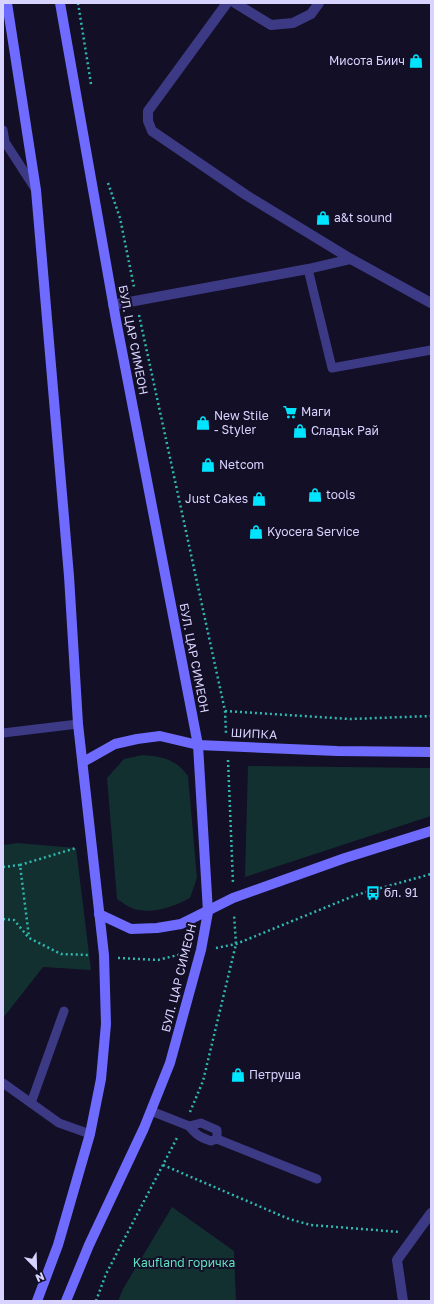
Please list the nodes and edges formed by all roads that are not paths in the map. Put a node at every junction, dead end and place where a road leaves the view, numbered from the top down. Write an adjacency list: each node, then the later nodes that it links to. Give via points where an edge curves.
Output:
1 (7, 3): 7 (main road)
2 (60, 3): 11 (main road, БУЛ. ЦАР СИМЕОН)
3 (226, 3): 8 (street, via 148,111 152,131 246,195)
4 (235, 3): 5 (street, via 271,26 293,23 311,14)
5 (319, 3)
6 (3, 130): 7 (lane, via 4,142)
7 (36, 190): 13 (main road, via 69,576)
8 (352, 259): 9 (street); 10 (street)
9 (308, 270): 11 (street); 12 (lane, via 332,368)
10 (431, 303)
11 (113, 305): 15 (main road, БУЛ. ЦАР СИМЕОН)
12 (431, 350)
13 (78, 724): 14 (lane); 17 (main road)
14 (3, 733)
15 (198, 745): 16 (main road, ШИПКА); 17 (main road, ШИПКА, via 160,736 137,738 115,744); 19 (main road, БУЛ. ЦАР СИМЕОН)
16 (431, 752)
17 (83, 762): 20 (main road)
18 (431, 831): 19 (main road, via 233,898)
19 (208, 912): 20 (main road, via 181,924 131,929); 24 (main road, БУЛ. ЦАР СИМЕОН, via 201,950 170,1063)
20 (99, 914): 26 (main road, via 104,955 106,1024 101,1080)
21 (64, 1011): 23 (lane)
22 (3, 1084): 23 (lane)
23 (31, 1103): 26 (lane, via 59,1123)
24 (151, 1112): 25 (lane); 31 (main road, БУЛ. ЦАР СИМЕОН)
25 (186, 1125): 27 (lane, via 197,1136 211,1142); 27 (lane, via 201,1123 217,1130)
26 (90, 1134): 30 (main road, via 58,1245)
27 (218, 1139): 28 (lane)
28 (317, 1179)
29 (431, 1213): 32 (street, via 397,1260)
30 (37, 1301)
31 (66, 1301)
32 (403, 1301)

